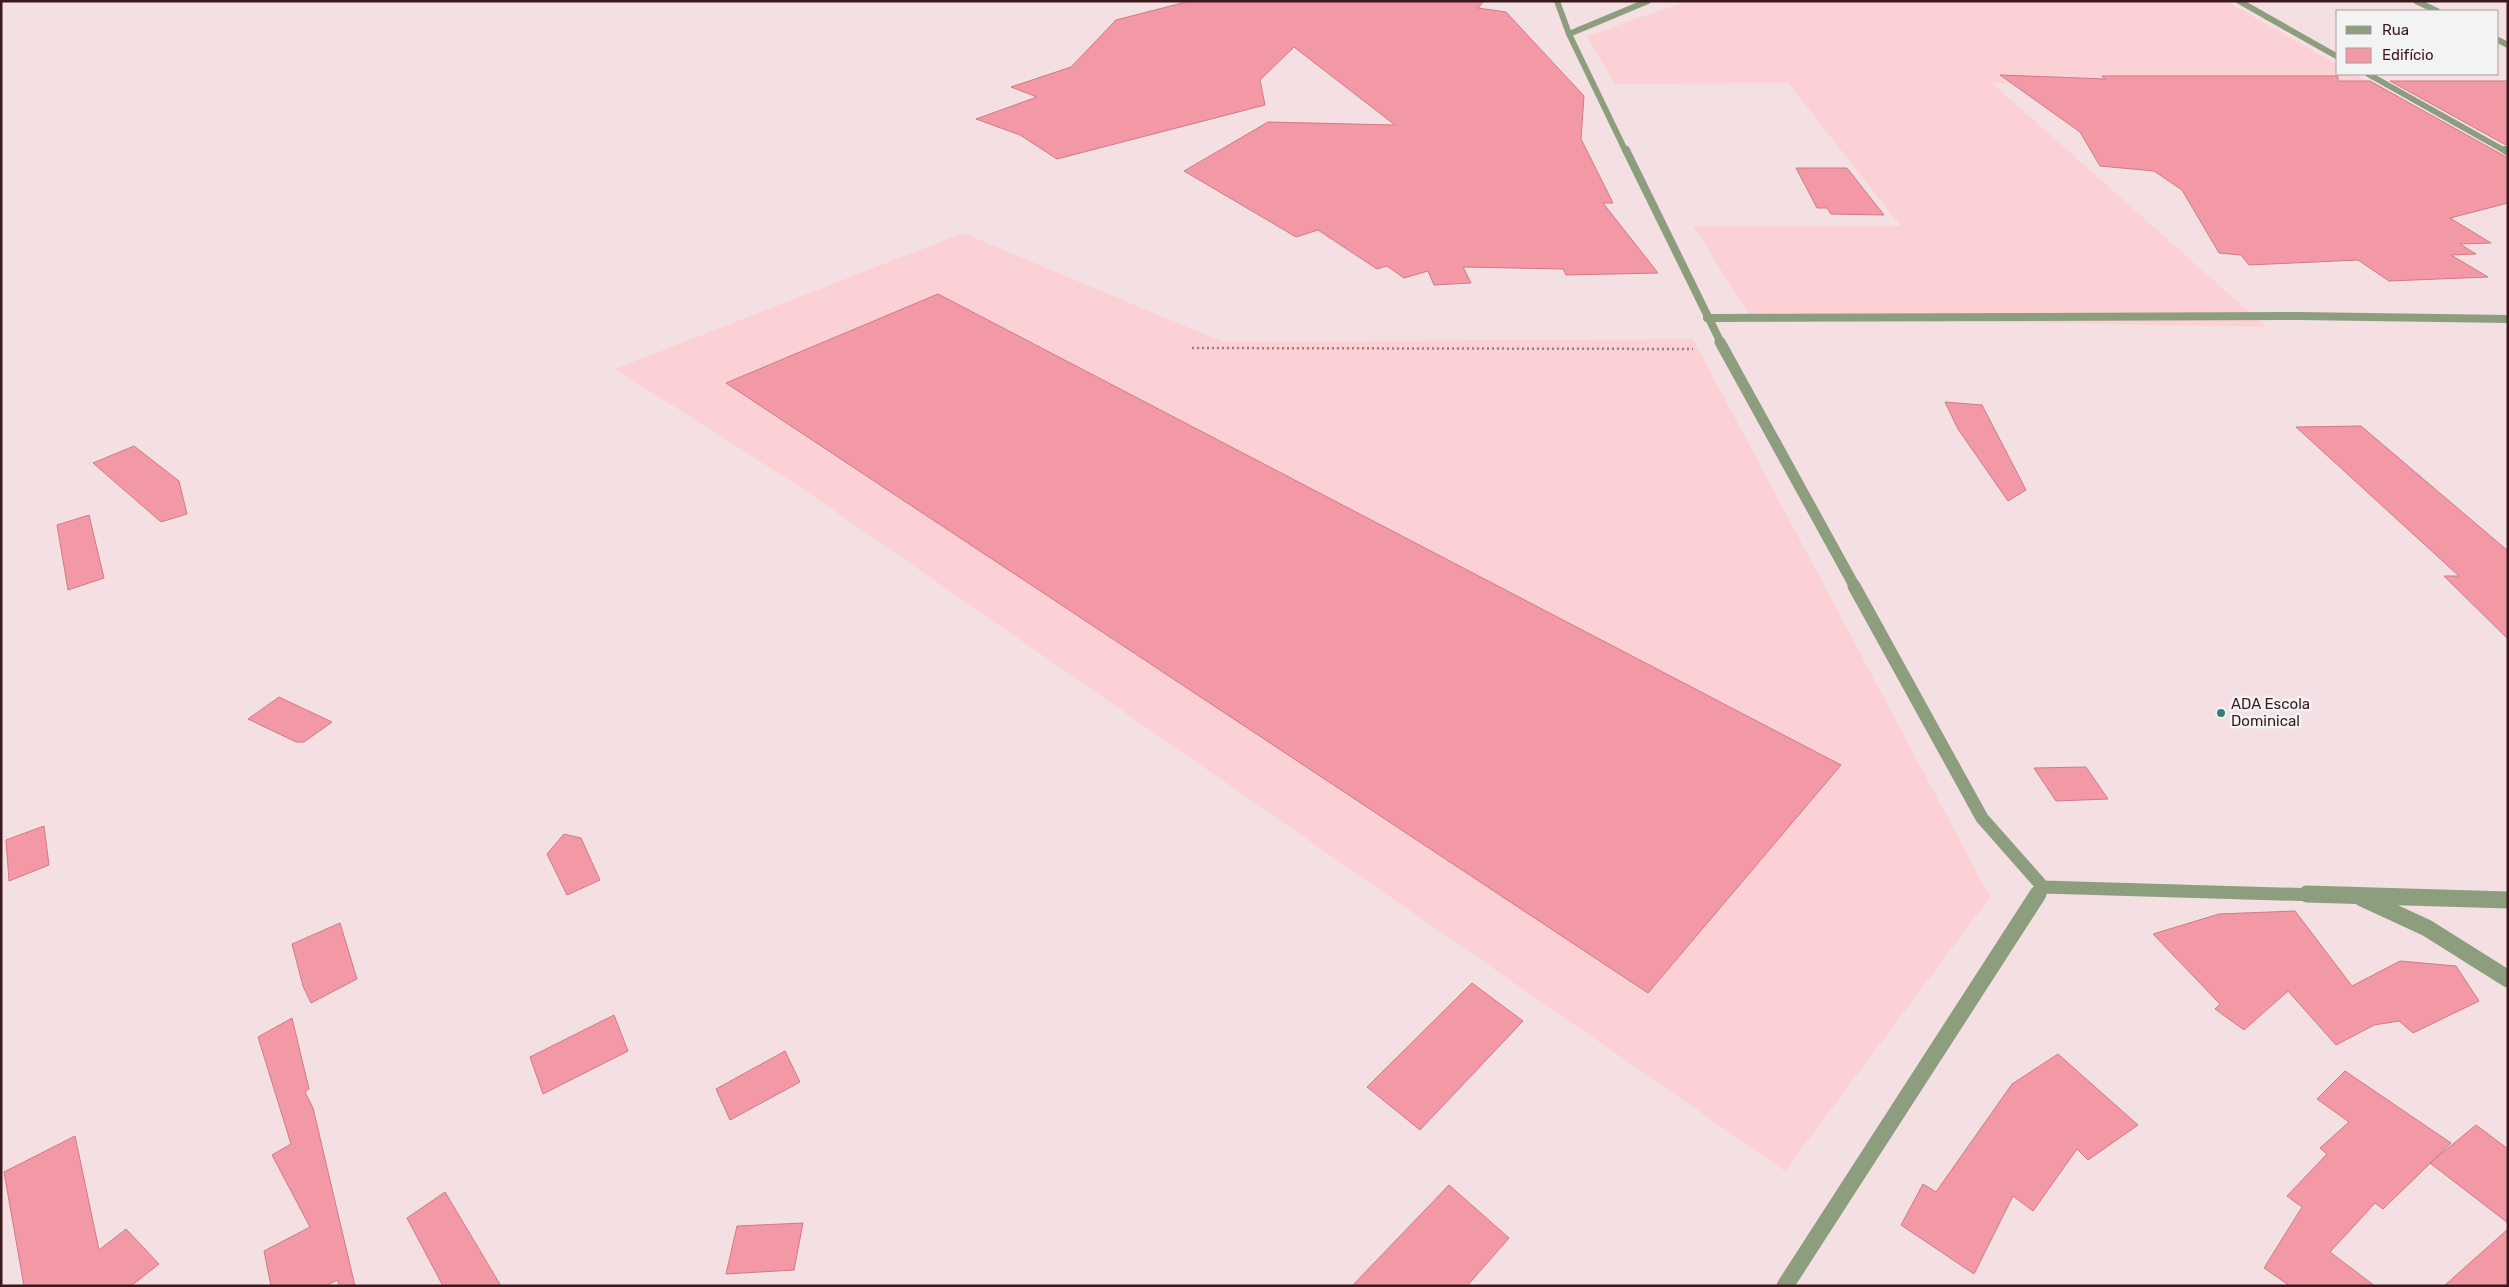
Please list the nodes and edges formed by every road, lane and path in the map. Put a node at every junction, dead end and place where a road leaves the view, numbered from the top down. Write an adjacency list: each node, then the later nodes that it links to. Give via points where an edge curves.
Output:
1 (1557, 1): 6 (street)
2 (1648, 1): 6 (street)
3 (2239, 1): 7 (street)
4 (2416, 1): 5 (street)
5 (2435, 10)
6 (1569, 34): 10 (street)
7 (2336, 56)
8 (2370, 75): 9 (street)
9 (2508, 152)
10 (1707, 318): 11 (street, via 2298,316); 13 (street)
11 (2508, 320)
12 (1192, 348): 13 (path)
13 (1724, 349): 14 (street, via 1982,818)
14 (2043, 887): 15 (street); 18 (street)
15 (2358, 896): 16 (street); 17 (street, via 2427,928)
16 (2508, 900)
17 (2508, 979)
18 (1785, 1286)

